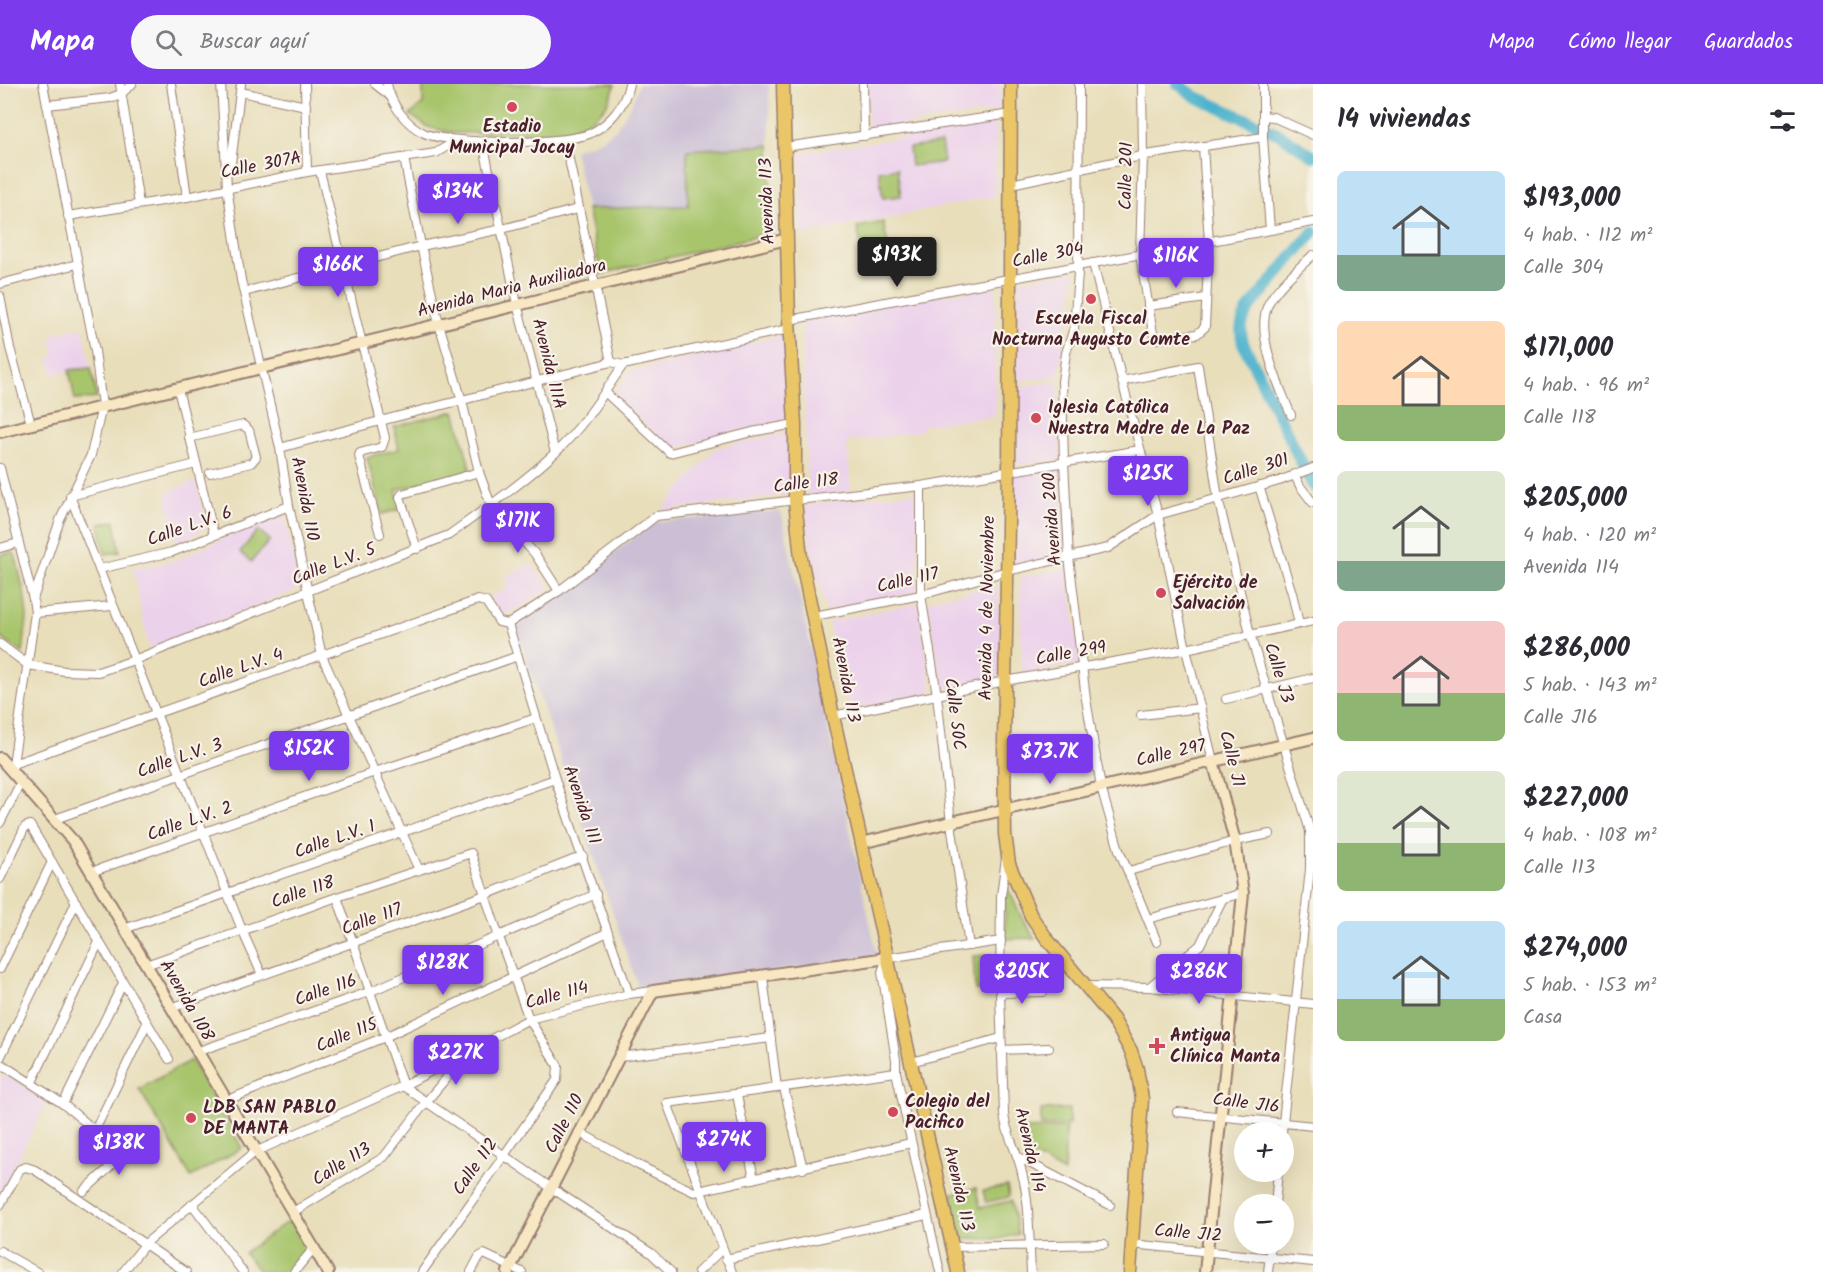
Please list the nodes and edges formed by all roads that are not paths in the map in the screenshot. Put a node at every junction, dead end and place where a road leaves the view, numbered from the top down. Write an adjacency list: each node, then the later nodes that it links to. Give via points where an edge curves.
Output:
1 (43, 84): 19 (street)
2 (120, 84): 17 (street)
3 (132, 84): 17 (street)
4 (171, 84): 38 (street)
5 (221, 84): 37 (street)
6 (305, 84): 20 (street)
7 (375, 84): 18 (street)
8 (387, 84): 18 (street)
9 (629, 84): 27 (street, via 624,101 606,123 589,134)
10 (783, 84): 30 (main road, Avenida 113)
11 (863, 84): 24 (street)
12 (1011, 84): 21 (main road, Avenida 4 de Noviembre)
13 (1080, 84): 34 (street, Avenida 200)
14 (1142, 84): 31 (street, Calle 201)
15 (1263, 84): 22 (street)
16 (241, 88): 20 (street); 37 (street)
17 (121, 94): 19 (street); 39 (street)
18 (390, 96): 26 (street, via 418,130)
19 (47, 105): 41 (street)
20 (306, 106): 35 (street)
21 (1011, 114): 24 (street); 36 (main road, Avenida 4 de Noviembre)
22 (1263, 117): 23 (street, via 1273,117); 25 (street)
23 (1313, 135)
24 (864, 136): 30 (street)
25 (1263, 136): 29 (street); 44 (street)
26 (457, 140): 28 (street); 32 (street, Calle 307A, via 436,153)
27 (565, 140): 28 (street); 40 (street)
28 (483, 142): 43 (street, Avenida 111A)
29 (1203, 146): 31 (street); 46 (street)
30 (784, 147): 45 (main road, Avenida 113)
31 (1143, 156): 34 (street); 48 (street, Calle 201)
32 (404, 158): 33 (street, Calle 307A); 47 (street)
33 (320, 171): 35 (street, Calle 307A); 53 (street)
34 (1079, 171): 36 (street); 52 (street, Avenida 200)
35 (307, 172): 37 (street, Calle 307A)
36 (1011, 184): 54 (main road, Avenida 4 de Noviembre)
37 (227, 187): 38 (street, Calle 307A); 57 (street, Avenida 110)
38 (187, 197): 39 (street, Calle 307A)
39 (139, 204): 41 (street, Calle 307A)
40 (578, 210): 43 (street); 56 (street)
41 (68, 216): 51 (street)
42 (1313, 222): 44 (street, Calle 304)
43 (501, 229): 47 (street); 60 (street, Avenida 111A)
44 (1270, 230): 46 (street, Calle 304)
45 (787, 239): 56 (street, Avenida Maria Auxiliadora); 63 (main road, Avenida 113)
46 (1209, 243): 48 (street, Calle 304); 59 (street)
47 (421, 246): 53 (street); 62 (street)
48 (1140, 255): 50 (street, Calle 304); 61 (street, Calle 201)
49 (1313, 255): 76 (street, via 1267,306 1268,353)
50 (1094, 263): 52 (street, Calle 304); 71 (street, Calle J1)
51 (77, 264): 55 (street); 75 (street)
52 (1078, 266): 54 (street, Calle 304); 85 (street, Avenida 200, via 1074,328 1062,381)
53 (344, 267): 57 (street); 64 (street)
54 (1010, 279): 63 (street, Calle 304); 90 (main road, Avenida 4 de Noviembre)
55 (0, 284)
56 (596, 286): 60 (street, Avenida Maria Auxiliadora); 67 (street)
57 (244, 292): 69 (street, Avenida 110)
58 (0, 296): 65 (street)
59 (1206, 298): 61 (street); 61 (street, Calle 201, via 1205,327 1201,333 1157,339)
60 (517, 304): 62 (street, Avenida Maria Auxiliadora); 70 (street, Avenida 111A)
61 (1148, 306)
62 (439, 324): 64 (street, Avenida Maria Auxiliadora); 74 (street)
63 (789, 325): 68 (street, Calle 304); 79 (main road, Avenida 113)
64 (363, 342): 69 (street, Avenida Maria Auxiliadora); 77 (street)
65 (10, 348): 66 (street); 78 (street)
66 (0, 351)
67 (611, 362): 68 (street); 70 (street)
68 (623, 365): 73 (street, Calle L.V. 5)
69 (260, 368): 72 (street, Avenida Maria Auxiliadora); 82 (street, Avenida 110)
70 (537, 381): 74 (street); 84 (street, Avenida 111A)
71 (1122, 381): 83 (street, Calle J1); 96 (street, Calle J3, via 1198,366)
72 (178, 389): 75 (street, Avenida Maria Auxiliadora); 81 (street)
73 (605, 392): 79 (street, via 670,453); 84 (street, Calle L.V. 5)
74 (462, 401): 77 (street); 89 (street)
75 (102, 406): 78 (street, Avenida Maria Auxiliadora); 95 (street, via 91,455)
76 (1291, 415)
77 (381, 419): 82 (street); 102 (street, via 382,447 359,456)
78 (31, 424): 80 (street, Avenida Maria Auxiliadora)
79 (795, 424): 97 (main road, Avenida 113)
80 (0, 432)
81 (189, 438): 86 (street); 92 (street, via 243,425 249,429 255,461)
82 (280, 448): 100 (street, Avenida 110)
83 (1140, 450): 85 (street, Calle 118); 101 (street, Calle J1)
84 (555, 453): 99 (street, Calle L.V. 5)
85 (1064, 462): 90 (street, Calle 118); 107 (street, Avenida 200)
86 (196, 464): 95 (street); 103 (street)
87 (0, 468): 104 (street)
88 (1313, 468): 91 (street, Calle 301)
89 (479, 472): 99 (street); 106 (street, via 402,494)
90 (1009, 472): 93 (street, Calle 118); 109 (main road, Avenida 4 de Noviembre)
91 (1297, 473): 94 (street, Calle 301); 98 (street)
92 (210, 474)
93 (921, 486): 97 (street, Calle 118); 112 (street, Calle 50C)
94 (1259, 486): 96 (street, Calle 301); 119 (street)
95 (69, 496): 108 (street); 113 (street)
96 (1218, 498): 101 (street, Calle 301); 120 (street, Calle J3)
97 (795, 501): 111 (street, Calle 118, via 656,516); 116 (main road, Avenida 113, via 801,558)
98 (1313, 503)
99 (491, 505): 106 (street, Calle L.V. 5, via 449,535); 111 (street, via 535,554)
100 (289, 506): 103 (street, Calle L.V. 6); 110 (street, Avenida 110)
101 (1158, 515): 107 (street, Calle 301, via 1108,548); 122 (street, Calle J1)
102 (380, 534)
103 (214, 535): 108 (street, Calle L.V. 6, via 172,552)
104 (18, 543): 105 (street); 113 (street)
105 (0, 548)
106 (417, 549): 110 (street, Calle L.V. 5)
107 (1069, 557): 109 (street, Calle 301); 127 (street, Avenida 200)
108 (99, 569): 114 (street)
109 (1007, 571): 112 (street, Calle 117); 129 (main road, Avenida 4 de Noviembre)
110 (308, 591): 123 (street, Avenida 110); 125 (street, Calle L.V. 5)
111 (559, 591): 118 (street, Calle 118)
112 (921, 595): 116 (street, Calle 117); 131 (street, Calle 50C)
113 (33, 599): 115 (street)
114 (112, 606): 115 (street); 125 (street)
115 (35, 613): 126 (street)
116 (814, 616): 137 (main road, Avenida 113)
117 (1313, 621): 119 (street, Calle 299)
118 (508, 624): 123 (street, Calle L.V. 4, via 499,622 486,602 478,600); 124 (street, Avenida 111)
119 (1299, 624): 120 (street, Calle 299)
120 (1250, 634): 122 (street, Calle 299); 130 (street, Calle J3)
121 (0, 644): 126 (street, Calle L.V. 5)
122 (1186, 649): 127 (street, Calle 299); 133 (street, Calle J1)
123 (322, 656): 134 (street, Calle L.V. 4); 135 (street, Avenida 110)
124 (518, 656): 135 (street, Calle L.V. 3); 138 (street, Avenida 111)
125 (134, 660): 126 (street, Calle L.V. 5, via 98,672 65,672); 134 (street)
126 (28, 665): 143 (street)
127 (1082, 667): 129 (street, Calle 299); 148 (street, Avenida 200)
128 (1313, 678): 130 (street)
129 (1005, 681): 131 (street, Calle 299); 149 (main road, Avenida 4 de Noviembre)
130 (1267, 689): 132 (street); 140 (street, Calle J3)
131 (937, 695): 137 (street, Calle 299); 152 (street, Calle 50C)
132 (1226, 699)
133 (1201, 708): 136 (street); 142 (street, Calle J1)
134 (156, 714): 143 (street, Calle L.V. 4); 145 (street)
135 (348, 715): 144 (street, Avenida 110); 145 (street, Calle L.V. 3)
136 (1141, 715)
137 (833, 716): 157 (main road, Avenida 113)
138 (536, 718): 144 (street, Calle L.V. 2); 146 (street, Avenida 111)
139 (1313, 738): 140 (street, Calle 297)
140 (1285, 744): 142 (street, Calle 297); 161 (street, Calle J3, via 1310,831)
141 (0, 758): 143 (street, Avenida 108)
142 (1214, 761): 148 (street, Calle 297); 156 (street, Calle J1)
143 (12, 767): 147 (street, Avenida 108)
144 (375, 772): 153 (street, Avenida 110); 154 (street, Calle L.V. 2)
145 (181, 775): 150 (street, Calle L.V. 3); 154 (street)
146 (555, 779): 153 (street, Calle L.V. 1); 159 (street, Avenida 111)
147 (21, 782): 150 (street, Avenida 108); 151 (street)
148 (1101, 788): 149 (street, Calle 297); 163 (street, Avenida 200)
149 (1005, 810): 152 (street, Calle 297); 158 (main road, Avenida 4 de Noviembre)
150 (55, 819): 164 (street, Avenida 108)
151 (0, 823)
152 (951, 823): 157 (street, Calle 297); 182 (street, Calle 50C)
153 (403, 832): 162 (street, Avenida 110); 166 (street, Calle L.V. 1)
154 (203, 833): 164 (street, Calle L.V. 2); 166 (street)
155 (1270, 834): 156 (street)
156 (1236, 841): 163 (street); 167 (street, Calle J1)
157 (861, 843): 183 (main road, Avenida 113)
158 (1007, 854): 178 (street, Avenida 114, via 1001,896); 190 (main road, Avenida 4 de Noviembre, via 1031,916)
159 (583, 856): 168 (street, Avenida 111); 169 (street, Calle 117)
160 (52, 862): 165 (street, via 27,825); 172 (street); 185 (street)
161 (1311, 869): 198 (street, Calle J3)
162 (419, 870): 169 (street, Calle 118, via 471,853); 170 (street, Calle 118)
163 (1129, 871): 173 (street, Avenida 200)
164 (91, 872): 174 (street, Avenida 108)
165 (0, 879)
166 (227, 892): 174 (street, Calle L.V. 1); 175 (street)
167 (1243, 893): 171 (street); 197 (street, Calle J1)
168 (596, 894): 176 (street, Avenida 111); 177 (street, Calle 116)
169 (485, 895): 177 (street); 181 (street, Calle 117)
170 (337, 897): 175 (street, Calle 118); 181 (street)
171 (1223, 897): 173 (street); 191 (street, via 1200,945)
172 (76, 902): 179 (street); 211 (street)
173 (1148, 919): 180 (street, Avenida 200)
174 (124, 929): 184 (street, Avenida 108)
175 (242, 930): 184 (street, Calle 118); 186 (street)
176 (608, 932): 188 (street, Calle 115); 196 (street, Avenida 111)
177 (499, 937): 188 (street); 193 (street, Calle 116)
178 (1001, 941): 182 (street, Calle 114); 195 (street, Avenida 114)
179 (99, 942): 189 (street); 216 (street)
180 (1157, 942)
181 (352, 943): 186 (street, Calle 117); 193 (street)
182 (969, 946): 183 (street, Calle 114)
183 (887, 958): 187 (street, Calle 114); 213 (main road, Avenida 113); 215 (street, via 882,972)
184 (146, 965): 200 (street, Avenida 108)
185 (0, 969)
186 (262, 975): 200 (street, Calle 117)
187 (763, 977): 192 (street, Calle 114); 204 (street)
188 (513, 978): 201 (street); 203 (street, Calle 115)
189 (123, 983): 202 (street); 222 (street)
190 (1086, 986): 191 (street); 249 (main road, Avenida 4 de Noviembre, via 1122,1034 1141,1085)
191 (1149, 987): 197 (street)
192 (653, 991): 196 (street, Calle 114); 210 (street, Calle 110)
193 (369, 992): 203 (street); 208 (street, Calle 116)
194 (1043, 992): 195 (street)
195 (1000, 993): 205 (street, Avenida 114)
196 (629, 994): 201 (street, Calle 114)
197 (1233, 996): 198 (street); 224 (street, Calle J1)
198 (1295, 1003): 199 (street); 226 (street, Calle J3)
199 (1313, 1005)
200 (171, 1008): 208 (street, Avenida 108)
201 (529, 1019): 209 (street, Calle 114); 235 (street, Calle 112, via 558,1066 557,1080)
202 (147, 1023): 212 (street); 229 (street)
203 (385, 1037): 217 (street); 220 (street, Calle 115)
204 (771, 1038): 210 (street); 218 (street)
205 (1001, 1038): 207 (street, Avenida 114); 213 (street)
206 (1049, 1048): 207 (street)
207 (1001, 1050): 236 (street, Avenida 114, via 1005,1126)
208 (196, 1052): 220 (street, Avenida 108)
209 (467, 1053): 217 (street, Calle 114); 221 (street, Calle 113)
210 (619, 1056): 230 (street, Calle 110)
211 (0, 1058)
212 (169, 1059)
213 (911, 1062): 251 (main road, Avenida 113)
214 (0, 1063): 216 (street)
215 (896, 1072): 218 (street); 232 (street)
216 (32, 1082): 222 (street)
217 (403, 1086): 221 (street); 233 (street, Calle 114)
218 (781, 1088): 219 (street); 237 (street)
219 (736, 1095): 238 (street); 241 (street, via 667,1103)
220 (225, 1101): 233 (street, Avenida 108)
221 (426, 1102): 235 (street); 245 (street, Calle 113, via 384,1157)
222 (63, 1104): 229 (street)
223 (1177, 1112): 224 (street, Calle J16)
224 (1221, 1116): 225 (street, Calle J16); 255 (street, Calle J1)
225 (1252, 1122)
226 (1283, 1122)
227 (1313, 1126): 228 (street, Calle J16)
228 (1294, 1127)
229 (95, 1130): 234 (street)
230 (579, 1131): 239 (street, Calle 110); 241 (street, via 666,1179)
231 (137, 1142): 234 (street)
232 (911, 1143): 237 (street); 246 (street)
233 (255, 1152): 242 (street, Calle 114); 245 (street, Avenida 108)
234 (124, 1154): 240 (street)
235 (503, 1155): 239 (street); 267 (street, Calle 112)
236 (1018, 1157): 244 (street); 250 (street, Avenida 114)
237 (803, 1169): 238 (street)
238 (754, 1179): 241 (street)
239 (550, 1187): 260 (street, Calle 110); 270 (street, via 651,1253)
240 (84, 1191)
241 (700, 1191): 253 (street)
242 (192, 1204): 247 (street, Calle 114); 264 (street)
243 (0, 1205): 247 (street, via 16,1174 26,1167)
244 (1110, 1205)
245 (293, 1212): 252 (street, Avenida 108)
246 (927, 1215): 258 (street); 273 (street)
247 (146, 1243): 262 (street, Calle 114); 263 (street)
248 (1104, 1244): 250 (street)
249 (1131, 1244): 255 (street, Calle J12); 276 (main road, Avenida 4 de Noviembre)
250 (1030, 1245): 251 (street); 275 (street, Avenida 114)
251 (952, 1247): 274 (main road, Avenida 113)
252 (314, 1248): 265 (street); 266 (street, Avenida 108)
253 (722, 1249): 258 (street); 271 (street)
254 (0, 1251): 261 (street)
255 (1207, 1251): 257 (street, Calle J12); 277 (street, Calle J1)
256 (1269, 1254): 257 (street)
257 (1269, 1257): 259 (street, Calle J12); 278 (street)
258 (726, 1259): 272 (street)
259 (1313, 1262)
260 (509, 1269): 268 (street, via 484,1254); 269 (street)
261 (35, 1272)
262 (123, 1272)
263 (186, 1272)
264 (243, 1272)
265 (294, 1272)
266 (328, 1272)
267 (422, 1272)
268 (471, 1272)
269 (522, 1272)
270 (671, 1272)
271 (698, 1272)
272 (732, 1272)
273 (940, 1272)
274 (958, 1272)
275 (1031, 1272)
276 (1130, 1272)
277 (1205, 1272)
278 (1268, 1272)

